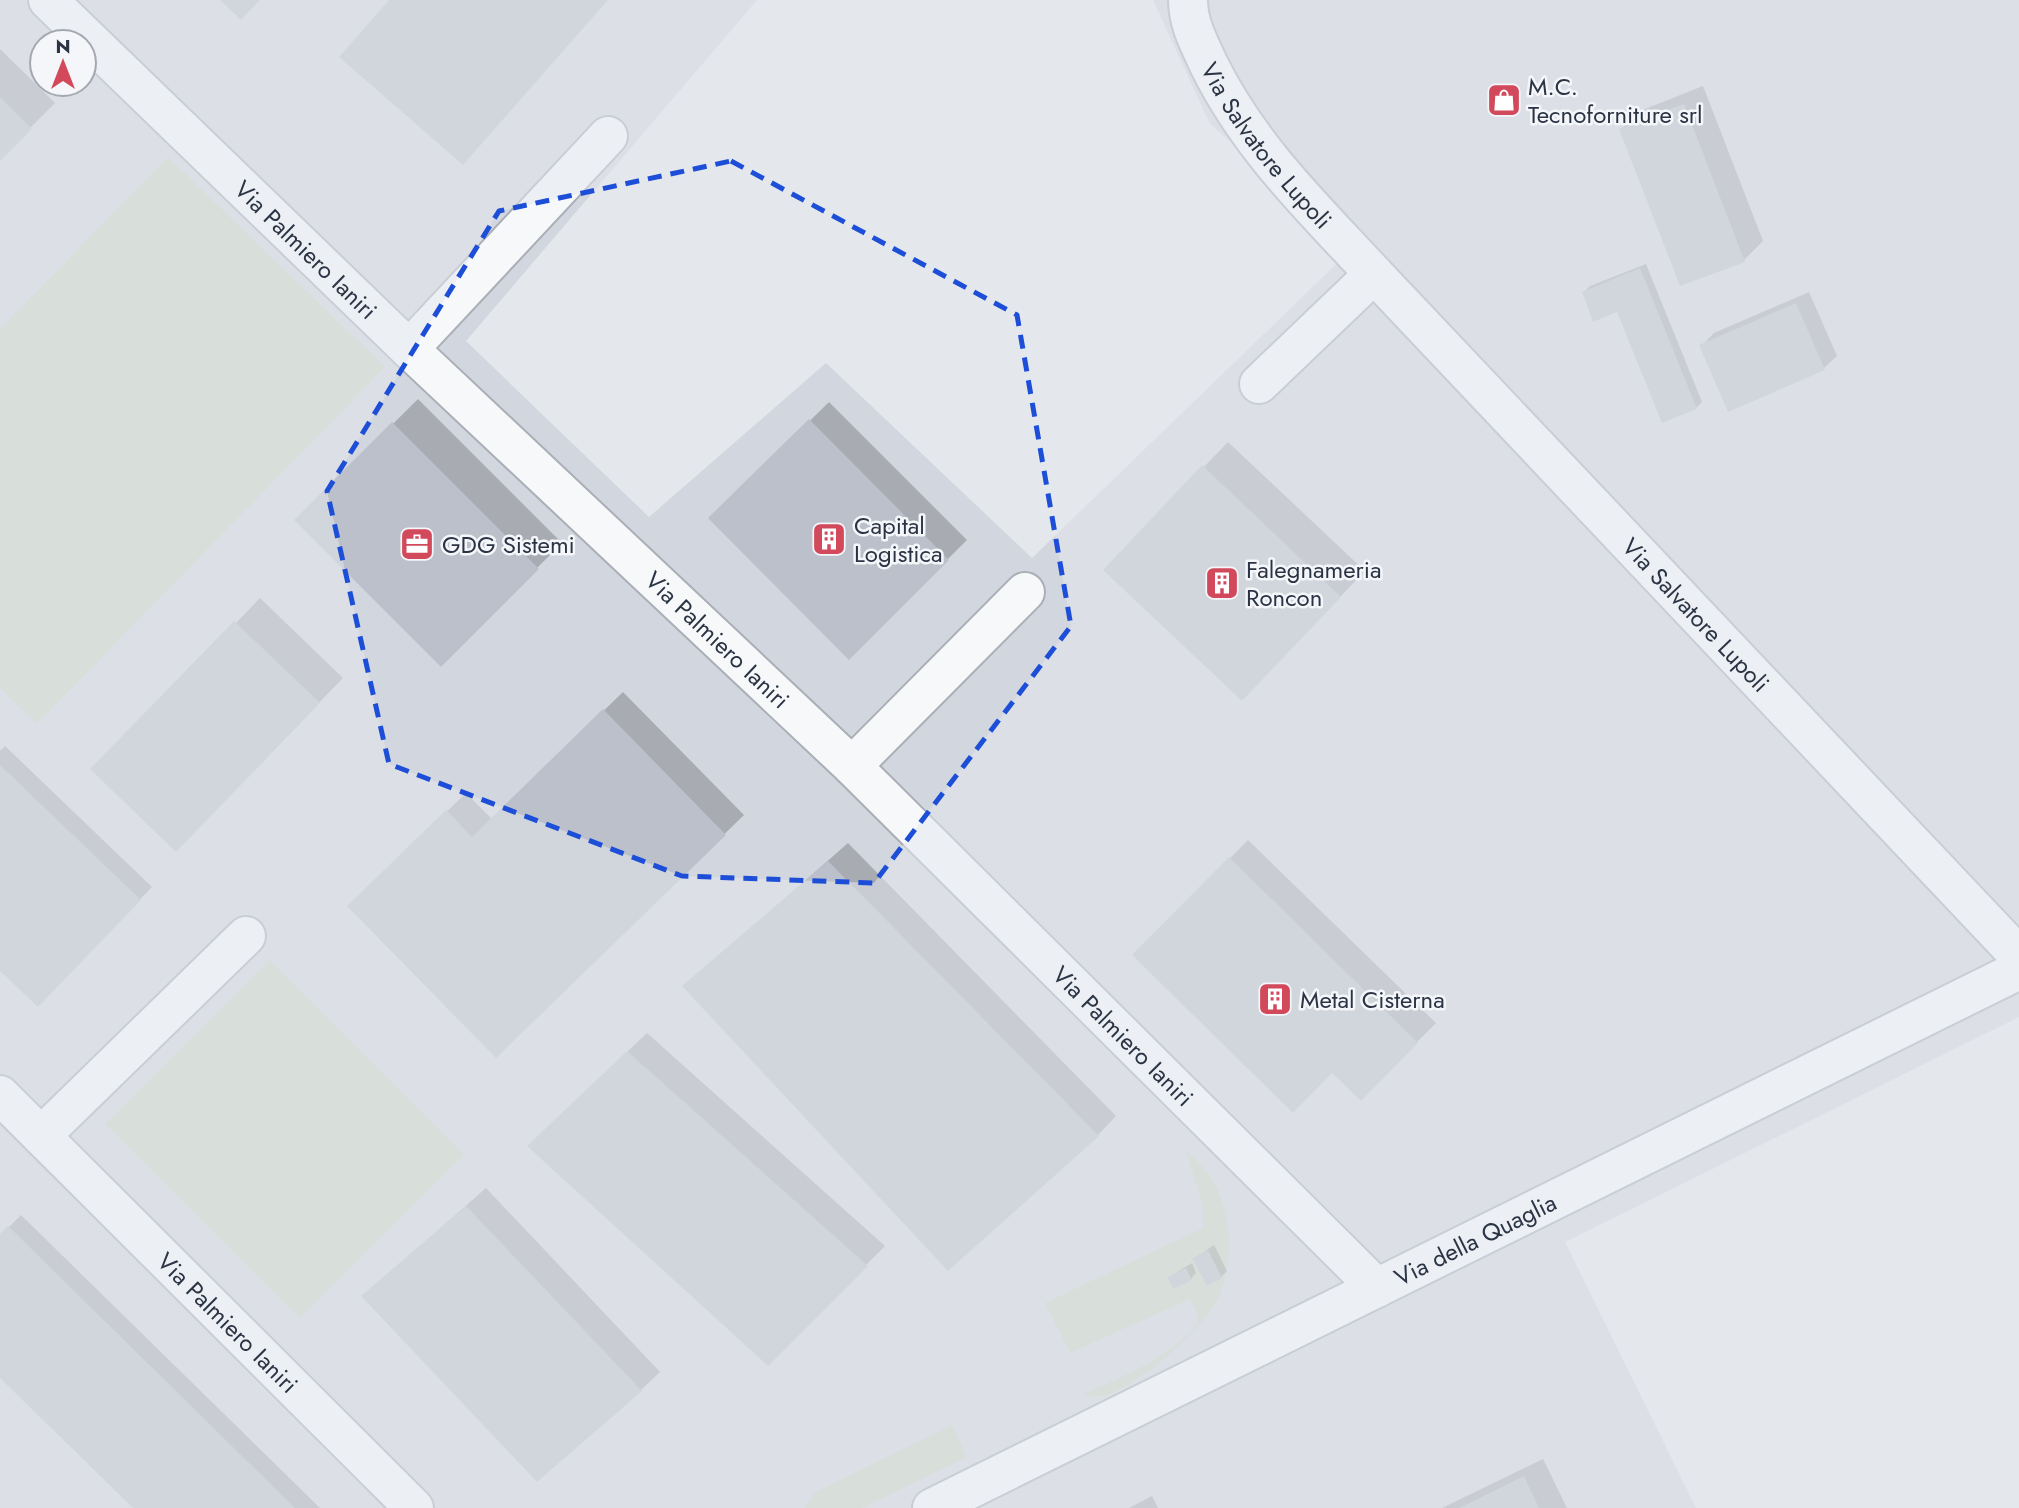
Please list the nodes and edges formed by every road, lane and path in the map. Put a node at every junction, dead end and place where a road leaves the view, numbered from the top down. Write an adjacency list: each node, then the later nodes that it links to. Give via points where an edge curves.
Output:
1 (48, 0): 5 (street, Via Palmiero Ianiri)
2 (1188, 0): 4 (street, Via Salvatore Lupoli, via 1194,33 1242,125)
3 (608, 136): 5 (street)
4 (1374, 274): 6 (street); 10 (street, Via Salvatore Lupoli)
5 (409, 349): 8 (street, Via Palmiero Ianiri)
6 (1259, 384)
7 (1025, 592): 8 (street)
8 (852, 766): 14 (street, Via Palmiero Ianiri)
9 (246, 936): 13 (street)
10 (2019, 956)
11 (2019, 970): 14 (street, Via della Quaglia)
12 (0, 1095): 13 (street, Via Palmiero Ianiri)
13 (41, 1136): 15 (street, Via Palmiero Ianiri)
14 (1377, 1288): 16 (street, Via della Quaglia)
15 (415, 1508)
16 (932, 1508)

